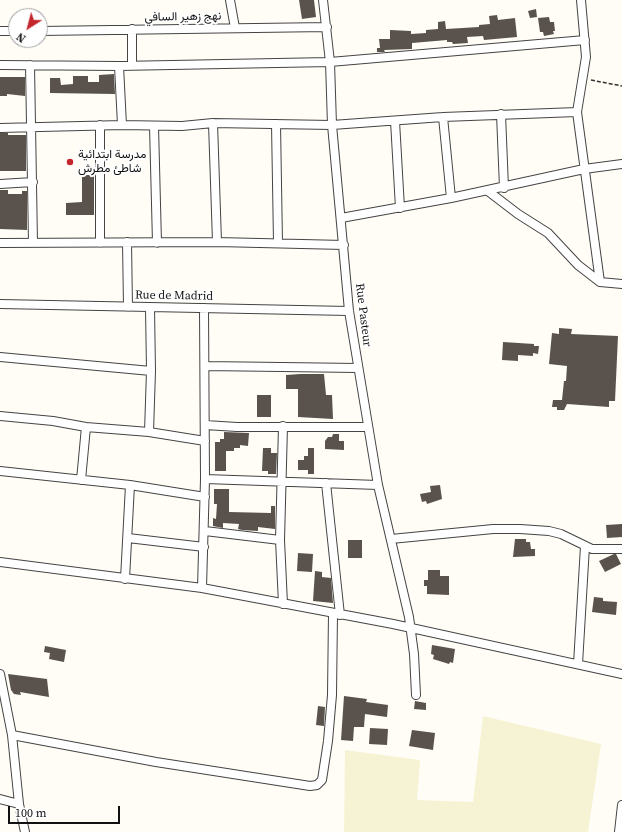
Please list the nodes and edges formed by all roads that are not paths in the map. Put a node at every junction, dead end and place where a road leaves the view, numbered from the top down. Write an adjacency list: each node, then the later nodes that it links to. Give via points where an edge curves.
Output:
1 (230, 0): 5 (street)
2 (323, 0): 4 (street, Rue Pasteur)
3 (581, 0): 8 (street)
4 (327, 27): 5 (street, نهج زهير السافي); 9 (street, Rue Pasteur)
5 (235, 28): 6 (street, نهج زهير السافي)
6 (132, 29): 7 (street, نهج زهير السافي); 12 (street)
7 (48, 31)
8 (585, 40): 9 (street); 14 (street, via 586,57)
9 (330, 62): 12 (street); 22 (street, Rue Pasteur)
10 (0, 65): 11 (street)
11 (30, 65): 13 (street); 24 (street)
12 (132, 65): 13 (street)
13 (118, 66): 21 (street)
14 (577, 112): 15 (street); 27 (street)
15 (501, 114): 16 (street); 30 (street)
16 (443, 117): 17 (street); 32 (street)
17 (395, 121): 22 (street); 33 (street)
18 (213, 123): 19 (street); 23 (street); 36 (street)
19 (276, 124): 22 (street); 41 (street)
20 (100, 125): 21 (street); 24 (street); 39 (street)
21 (122, 125): 23 (street)
22 (332, 125): 34 (street, Rue Pasteur)
23 (154, 126): 40 (street)
24 (31, 127): 25 (street); 28 (street)
25 (0, 128)
26 (622, 164): 27 (street)
27 (584, 169): 30 (street); 43 (street)
28 (33, 182): 29 (street); 38 (street)
29 (0, 184)
30 (504, 188): 31 (street)
31 (488, 191): 32 (street); 43 (street, via 518,214 548,232 578,265)
32 (451, 198): 33 (street)
33 (400, 208): 34 (street)
34 (341, 218): 42 (street, Rue Pasteur)
35 (127, 242): 39 (street); 40 (street); 46 (street)
36 (218, 242): 40 (street); 41 (street)
37 (0, 243): 38 (street)
38 (33, 243): 39 (street)
39 (100, 243)
40 (157, 243)
41 (278, 243): 42 (street)
42 (344, 245): 49 (street, Rue Pasteur)
43 (600, 282): 44 (street)
44 (622, 284)
45 (0, 304): 46 (street, Rue de Madrid)
46 (128, 307): 47 (street, Rue de Madrid)
47 (150, 308): 48 (street, Rue de Madrid); 53 (street)
48 (204, 308): 49 (street, Rue de Madrid); 51 (street)
49 (349, 311): 52 (street, Rue Pasteur)
50 (0, 357): 53 (street)
51 (205, 366): 52 (street); 55 (street)
52 (358, 368): 57 (street, Rue Pasteur)
53 (151, 371): 59 (street)
54 (0, 416): 58 (street, via 54,421)
55 (205, 425): 56 (street); 60 (street)
56 (283, 426): 57 (street); 64 (street)
57 (368, 427): 67 (street, Rue Pasteur)
58 (86, 428): 59 (street); 63 (street)
59 (149, 432): 60 (street)
60 (205, 441): 62 (street)
61 (0, 471): 63 (street)
62 (205, 479): 64 (street); 68 (street)
63 (81, 480): 66 (street)
64 (281, 482): 65 (street); 72 (street)
65 (326, 483): 67 (street); 80 (street)
66 (130, 484): 68 (street); 70 (street)
67 (378, 484): 71 (street, Rue Pasteur)
68 (204, 496): 69 (street)
69 (205, 531): 72 (street); 74 (street)
70 (128, 538): 74 (street); 77 (street)
71 (391, 539): 73 (street, via 493,529 520,529 549,531 569,537); 81 (street, Rue Pasteur)
72 (280, 540): 79 (street)
73 (585, 546): 75 (street, via 592,549); 82 (street)
74 (204, 547): 78 (street)
75 (622, 549)
76 (0, 562): 77 (street)
77 (125, 579): 78 (street)
78 (202, 588): 79 (street)
79 (283, 604): 80 (street)
80 (336, 614): 81 (street); 86 (street, via 328,741 322,780 317,785 156,762)
81 (411, 628): 82 (street); 85 (street, Rue Pasteur)
82 (578, 664): 83 (street)
83 (622, 674)
84 (0, 678): 86 (street)
85 (416, 695)
86 (12, 735): 88 (street)
87 (0, 799): 88 (street)
88 (19, 804): 90 (street)
89 (622, 805): 91 (street)
90 (25, 832)
91 (619, 832)

